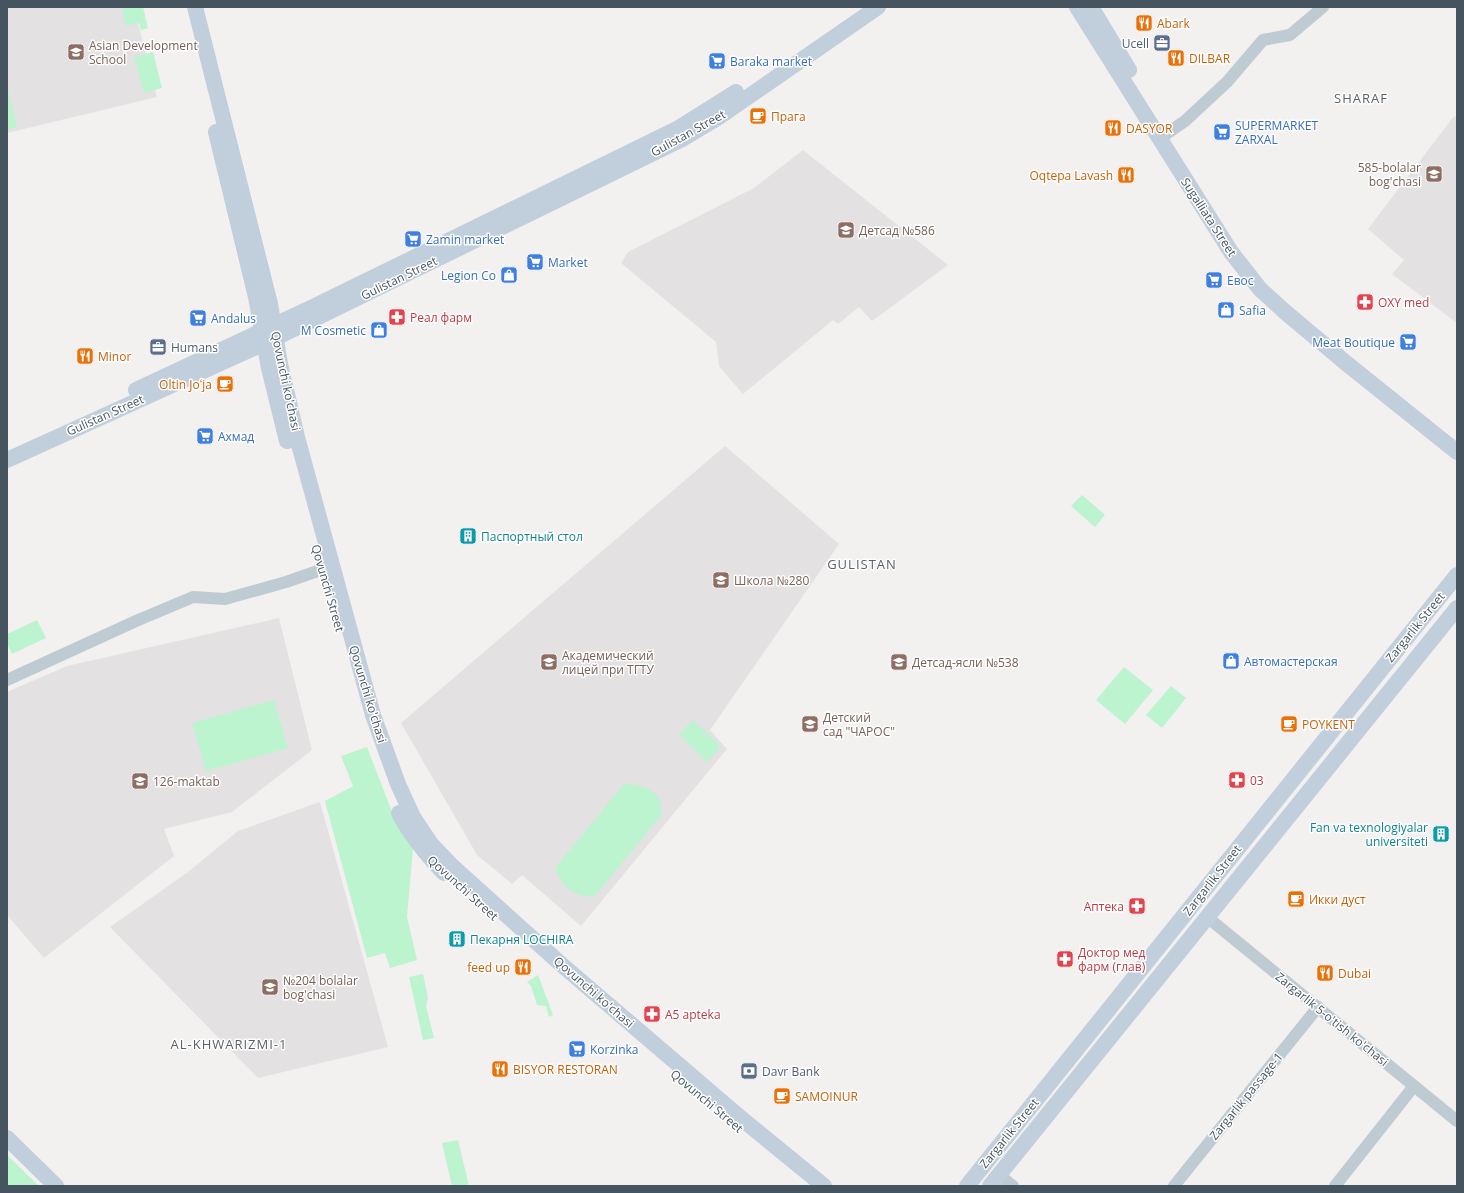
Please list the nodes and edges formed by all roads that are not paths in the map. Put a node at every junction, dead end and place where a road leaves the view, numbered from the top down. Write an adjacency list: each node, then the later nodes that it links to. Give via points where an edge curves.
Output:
1 (185, 7): 9 (main road, Qovunchi ko'chasi, via 256,297)
2 (195, 7): 9 (main road, Qovunchi ko'chasi, via 248,212)
3 (859, 7): 9 (main road, Gulistan Street, via 714,107 677,129)
4 (878, 7): 9 (main road, Gulistan Street, via 719,117 684,138)
5 (1077, 7): 8 (main road, Sugalliata Street)
6 (1091, 7): 8 (main road, Sugalliata Street)
7 (1323, 7): 8 (street, via 1290,35 1263,40 1227,82 1183,123)
8 (1163, 136): 10 (main road, Sugalliata Street, via 1238,247 1267,282 1321,332); 12 (main road, Sugalliata Street, via 1231,252 1260,288 1309,333)
9 (269, 334): 11 (main road, Gulistan Street); 13 (main road, Gulistan Street); 14 (main road, Qovunchi ko'chasi, via 297,437)
10 (1457, 438)
11 (7, 449)
12 (1457, 452)
13 (7, 460)
14 (327, 568): 17 (street, via 225,599 193,597); 29 (main road, Qovunchi Street, via 364,717 391,794 412,837 444,873); 30 (main road, Qovunchi ko'chasi, via 375,722 398,784 413,817 431,844 562,965 742,1120)
15 (1457, 575): 18 (main road, Zargarlik Street)
16 (1457, 608): 19 (main road, Zargarlik Street)
17 (7, 680)
18 (1254, 827): 19 (main road); 20 (main road, Zargarlik Street)
19 (1270, 839): 21 (main road, Zargarlik Street)
20 (1192, 905): 21 (main road); 26 (main road, Zargarlik Street)
21 (1207, 917): 22 (street, Zargarlik 5-o'tish ko'chasi); 27 (main road, Zargarlik Street)
22 (1318, 1007): 23 (street, Zargarlik 5-o'tish ko'chasi); 33 (street, Zargarlik passage-1)
23 (1414, 1086): 24 (street, Zargarlik 5-o'tish ko'chasi); 34 (street)
24 (1457, 1121)
25 (7, 1138): 28 (main road)
26 (985, 1163): 27 (main road); 31 (main road, Zargarlik Street)
27 (995, 1180): 32 (street)
28 (56, 1186)
29 (809, 1186)
30 (824, 1186)
31 (967, 1186)
32 (1013, 1186)
33 (1174, 1186)
34 (1335, 1186)

